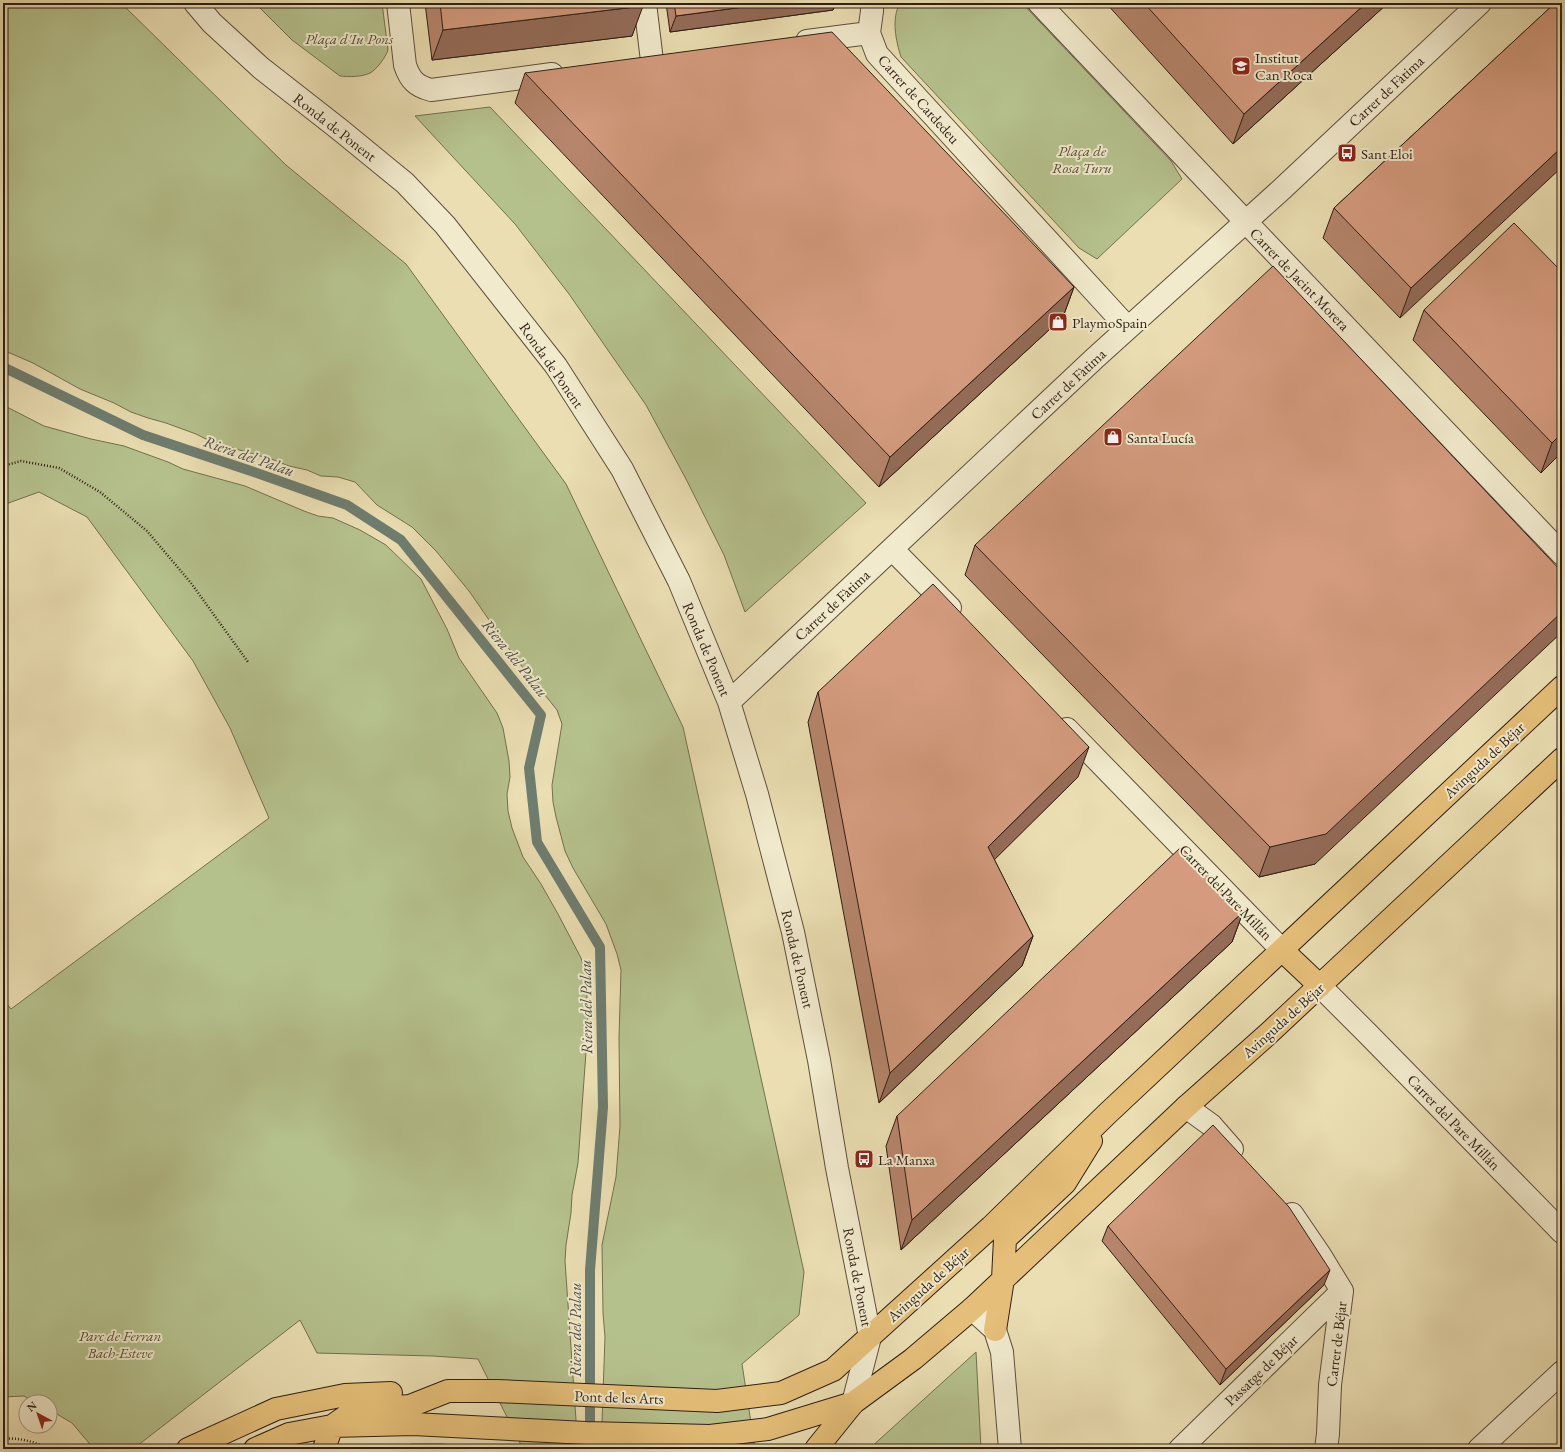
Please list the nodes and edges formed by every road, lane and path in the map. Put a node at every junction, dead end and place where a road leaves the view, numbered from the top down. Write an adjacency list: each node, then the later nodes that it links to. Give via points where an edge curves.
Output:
1 (195, 3): 19 (street, Ronda de Ponent, via 212,23 261,68 406,183 445,225 556,366 622,469 679,581)
2 (398, 3): 10 (street, via 405,65 408,73 421,87 431,90)
3 (645, 3): 9 (street, via 663,59)
4 (1040, 3): 11 (street, Carrer de Jacint Morera)
5 (1480, 3): 11 (street, Carrer de Fàtima)
6 (874, 6): 7 (street)
7 (869, 33): 8 (street); 12 (street, Carrer de Cardedeu, via 877,54)
8 (790, 43)
9 (629, 64)
10 (574, 71)
11 (1246, 222): 12 (street, Carrer de Fàtima); 15 (street, Carrer de Jacint Morera)
12 (1128, 328): 14 (street, Carrer de Fàtima)
13 (3, 466): 17 (path, via 21,461 59,468 100,492 147,531 191,583)
14 (892, 549): 16 (street); 19 (street, Carrer de Fàtima)
15 (1562, 554)
16 (964, 623)
17 (248, 662)
18 (1562, 687): 22 (main road, Avinguda de Béjar)
19 (729, 702): 33 (street, Ronda de Ponent, via 757,794 793,932)
20 (1052, 713): 22 (street, Carrer del Pare Millán)
21 (1562, 759): 23 (main road, Avinguda de Béjar)
22 (1282, 950): 23 (main road, Carrer del Pare Millán); 25 (main road, Avinguda de Béjar)
23 (1320, 986): 24 (main road, Avinguda de Béjar); 28 (street, Carrer del Pare Millán)
24 (1186, 1107): 26 (street, via 1211,1125); 29 (main road, Avinguda de Béjar)
25 (1108, 1113): 29 (main road, Avinguda de Béjar, via 1065,1182 1005,1239); 33 (main road, Avinguda de Béjar, via 991,1227)
26 (1247, 1166)
27 (1280, 1200): 30 (street, Carrer de Béjar, via 1316,1248)
28 (1562, 1232)
29 (1003, 1279): 31 (main road, Avinguda de Béjar); 32 (main road, Avinguda de Béjar)
30 (1342, 1291): 46 (street, Passatge de Béjar); 47 (street, Carrer de Béjar, via 1330,1385)
31 (972, 1309): 32 (street); 37 (main road, Avinguda de Béjar, via 913,1359)
32 (995, 1330): 45 (street, via 1002,1352)
33 (870, 1337): 36 (main road, Avinguda de Béjar, via 833,1370 781,1393); 37 (street, Ronda de Ponent)
34 (1562, 1372): 48 (street)
35 (448, 1391): 36 (main road, Pont de les Arts); 38 (main road, via 410,1406 356,1410); 41 (main road, via 344,1395 276,1409)
36 (717, 1401)
37 (853, 1403): 38 (main road, Avinguda de Béjar, via 768,1429 710,1436 586,1433 413,1424); 44 (main road, Ronda de Ponent)
38 (332, 1426): 42 (main road, via 289,1434); 43 (main road)
39 (3, 1439): 40 (path, via 39,1443)
40 (49, 1449)
41 (188, 1449)
42 (255, 1449)
43 (324, 1449)
44 (816, 1449)
45 (1010, 1449)
46 (1180, 1449)
47 (1326, 1449)
48 (1479, 1449)

